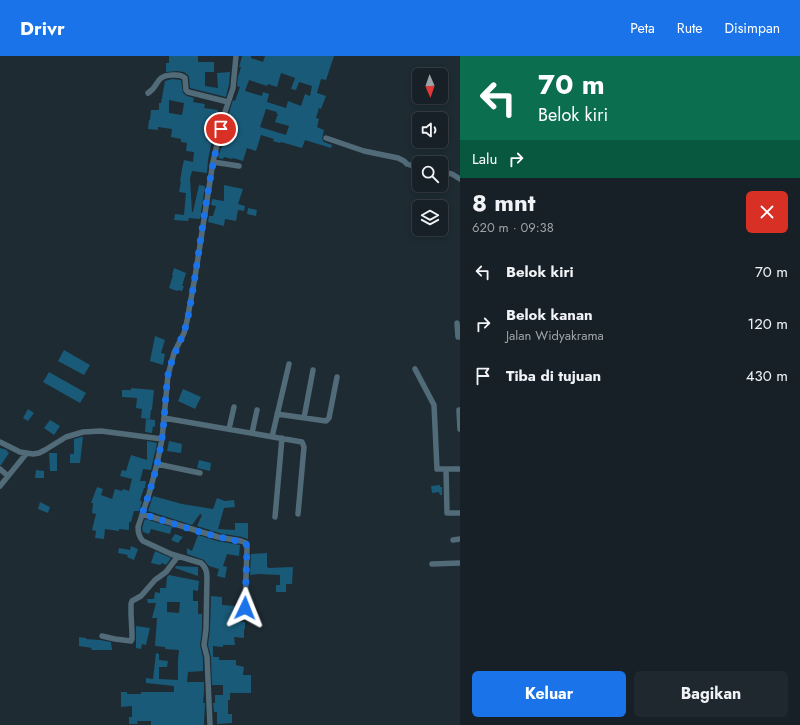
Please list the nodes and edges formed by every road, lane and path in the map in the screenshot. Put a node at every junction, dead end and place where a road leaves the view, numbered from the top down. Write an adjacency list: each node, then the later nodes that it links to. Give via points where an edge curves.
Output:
1 (236, 56): 3 (street, via 233,88)
2 (148, 94): 3 (street, via 163,76 182,75 188,92)
3 (228, 102): 5 (street)
4 (326, 138): 7 (street, via 364,151 398,158)
5 (213, 162): 6 (street); 20 (street, via 187,321 171,364)
6 (239, 166)
7 (412, 166)
8 (448, 173): 9 (street)
9 (460, 178)
10 (458, 323): 11 (street)
11 (460, 337)
12 (289, 364): 19 (street)
13 (415, 369): 32 (street, via 434,404 437,469)
14 (313, 370): 21 (street)
15 (337, 377): 21 (street, via 328,420 326,422)
16 (234, 407): 22 (street)
17 (257, 410): 24 (street)
18 (459, 410): 23 (street)
19 (278, 414): 21 (street); 25 (street)
20 (164, 418): 22 (street); 27 (street)
21 (304, 418)
22 (229, 429): 24 (street)
23 (460, 429)
24 (252, 433): 25 (street)
25 (272, 437): 26 (street)
26 (282, 438): 39 (street, via 303,444); 40 (street)
27 (162, 440): 29 (street, via 101,431 87,432 75,434 39,453); 30 (street)
28 (0, 442): 29 (street)
29 (26, 454): 35 (street)
30 (158, 464): 34 (street); 38 (street)
31 (0, 469): 35 (street)
32 (446, 469): 33 (street); 37 (street, via 447,513)
33 (460, 469)
34 (200, 473)
35 (8, 476): 36 (street)
36 (0, 486)
37 (460, 513)
38 (142, 514): 43 (street, via 138,527 140,539); 46 (street, via 246,543)
39 (298, 514)
40 (275, 517)
41 (454, 540): 42 (street)
42 (460, 540)
43 (178, 556): 47 (street, via 166,572 141,596 132,601 131,641); 48 (street, via 201,563 207,571 204,645 207,657)
44 (460, 563): 45 (street)
45 (432, 564)
46 (245, 608)
47 (102, 636)
48 (210, 725)

